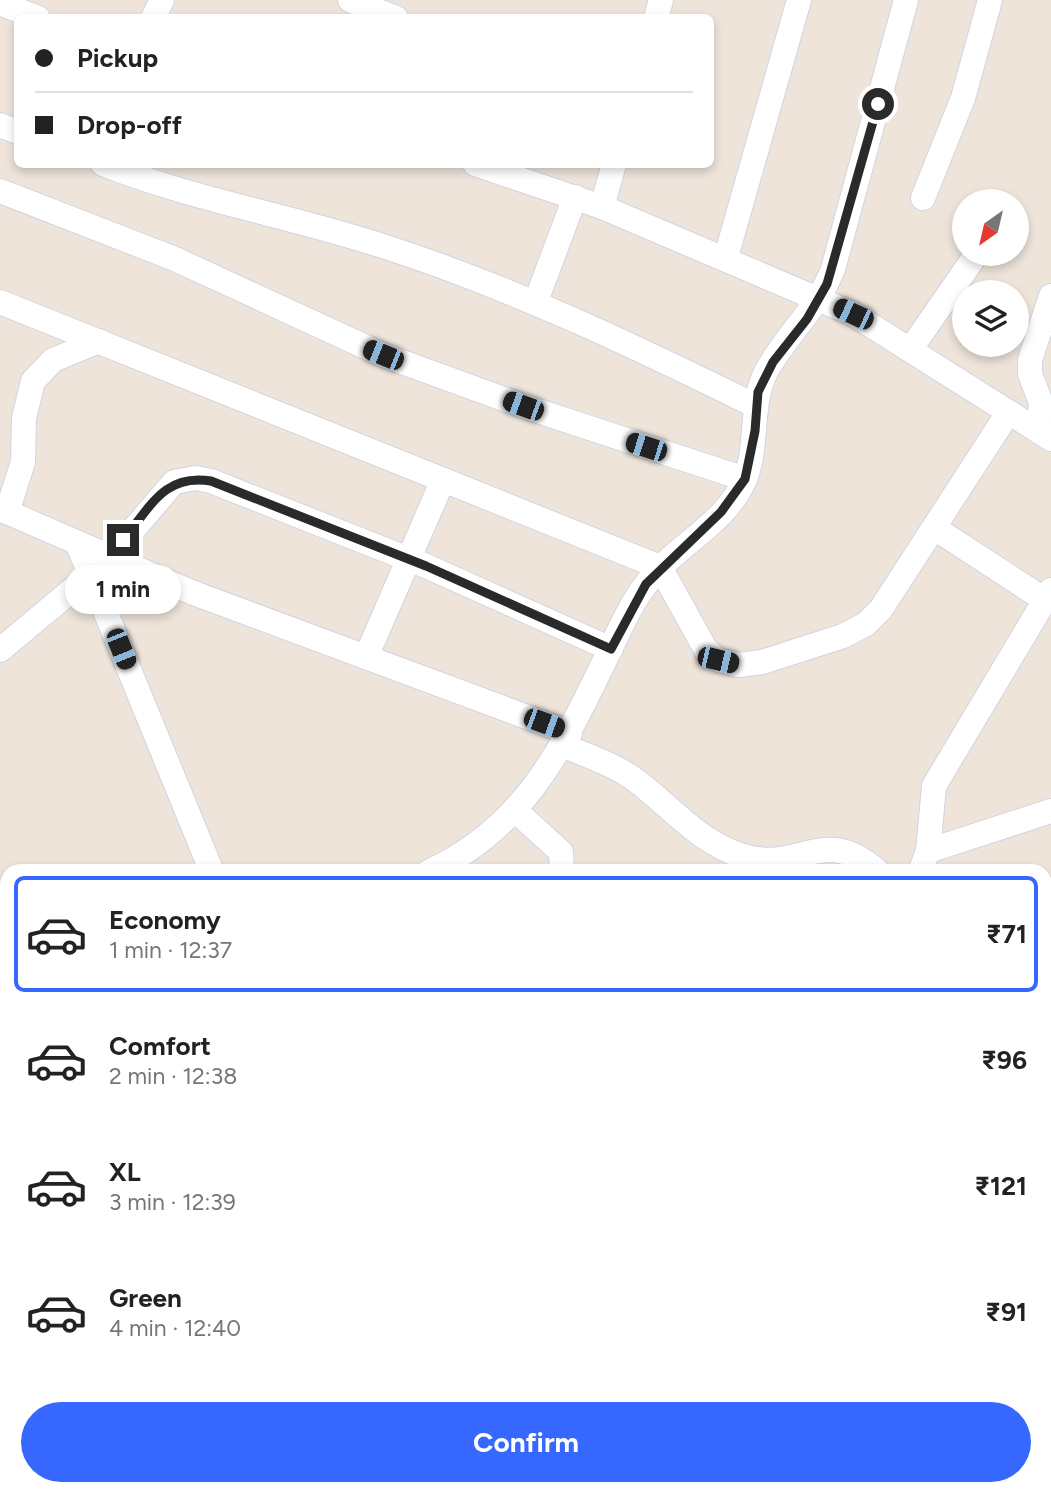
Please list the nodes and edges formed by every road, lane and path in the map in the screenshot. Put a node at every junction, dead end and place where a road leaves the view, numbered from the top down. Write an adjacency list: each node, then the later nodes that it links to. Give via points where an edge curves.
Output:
1 (350, 0): 7 (street)
2 (799, 0): 15 (street)
3 (906, 0): 18 (street, via 844,233)
4 (990, 0): 13 (street, via 964,98)
5 (0, 3): 6 (street)
6 (28, 14)
7 (386, 14)
8 (114, 168): 19 (street, via 188,194 390,248)
9 (487, 168): 12 (street)
10 (613, 168): 14 (street)
11 (0, 191): 26 (street, via 175,259 383,355)
12 (575, 197): 14 (street); 19 (street)
13 (923, 198)
14 (602, 207): 15 (street)
15 (726, 257): 18 (street)
16 (968, 266): 22 (street)
17 (1051, 296): 25 (street, via 1030,360)
18 (820, 299): 22 (street); 23 (street, via 766,373)
19 (536, 301): 23 (street)
20 (0, 302): 21 (street)
21 (99, 341): 27 (street); 28 (street, via 52,360 33,381 24,418 23,462)
22 (910, 350): 24 (street)
23 (756, 406): 26 (street)
24 (1008, 413): 25 (street); 29 (street)
25 (1045, 435)
26 (745, 479): 33 (street, via 721,512)
27 (443, 480): 32 (street); 33 (street)
28 (4, 510): 30 (street)
29 (936, 528): 33 (street, via 866,624 762,662 739,665 718,660 706,650); 35 (street)
30 (78, 545): 31 (street); 34 (street)
31 (109, 558): 32 (street, via 166,488 196,478); 38 (street)
32 (408, 559): 36 (street); 38 (street)
33 (660, 567): 36 (street)
34 (90, 575): 37 (street); 43 (street)
35 (1048, 595): 42 (street, via 934,786)
36 (611, 649): 39 (street)
37 (0, 650)
38 (366, 657): 39 (street)
39 (566, 739): 40 (street); 46 (street, via 627,774 693,831 739,855 773,862 826,848 841,849)
40 (516, 811): 44 (street, via 468,852); 45 (street, via 561,852)
41 (1051, 811): 42 (street)
42 (924, 861)
43 (209, 864)
44 (444, 864)
45 (562, 864)
46 (869, 864)

